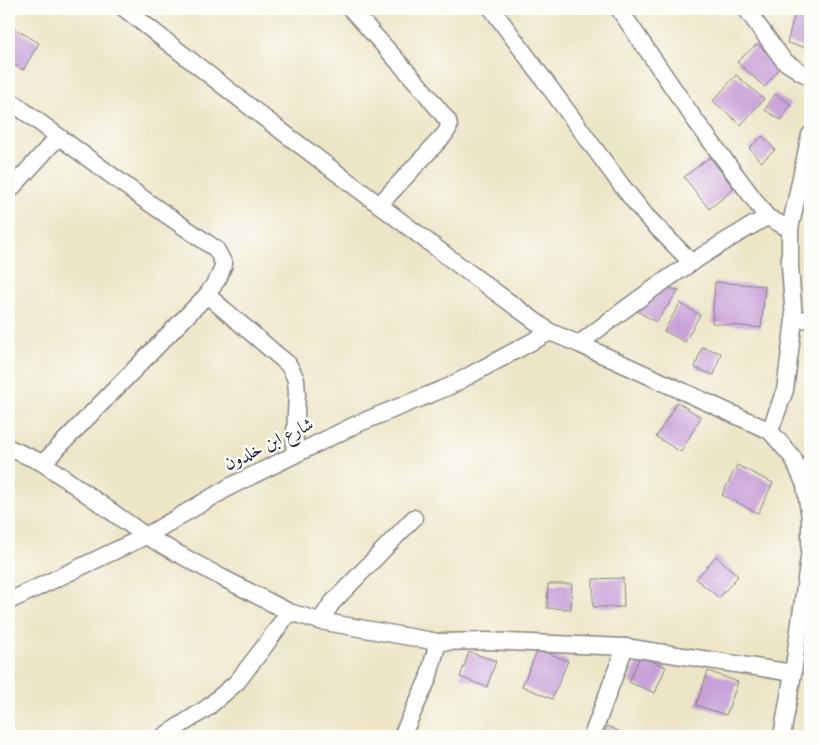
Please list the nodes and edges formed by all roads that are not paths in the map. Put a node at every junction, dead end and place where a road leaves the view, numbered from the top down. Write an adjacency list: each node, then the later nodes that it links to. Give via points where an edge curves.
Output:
1 (125, 9): 11 (street)
2 (351, 9): 11 (street, via 448,121 449,128 445,134)
3 (492, 9): 14 (street, via 622,186)
4 (619, 9): 12 (street)
5 (746, 9): 6 (street, via 784,61)
6 (810, 76)
7 (9, 100): 9 (street)
8 (810, 135): 13 (street)
9 (58, 137): 10 (street); 15 (street, via 216,248 224,264)
10 (9, 191)
11 (380, 204): 17 (street)
12 (767, 217): 13 (street); 14 (street)
13 (790, 229): 16 (street, via 790,266)
14 (691, 262): 18 (street)
15 (206, 295): 21 (street, via 288,364 293,373 297,394); 22 (street)
16 (802, 319): 19 (street, via 785,390)
17 (550, 332): 18 (street); 21 (street, شارع ابن خلدون, via 448,387 357,424)
18 (579, 344): 19 (street)
19 (770, 431): 25 (street, via 793,458 805,485 810,518)
20 (9, 448): 22 (street)
21 (294, 455): 24 (street, شارع ابن خلدون, via 231,486)
22 (43, 463): 24 (street)
23 (414, 518): 28 (street, via 332,604)
24 (146, 536): 26 (street, شارع ابن خلدون); 27 (street)
25 (808, 573): 31 (street)
26 (9, 601)
27 (289, 612): 28 (street); 32 (street, via 237,682 207,708)
28 (320, 621): 29 (street)
29 (438, 642): 30 (street); 33 (street, via 428,680)
30 (625, 647): 31 (street); 34 (street)
31 (793, 673): 35 (street)
32 (164, 736)
33 (402, 736)
34 (592, 736)
35 (782, 736)

